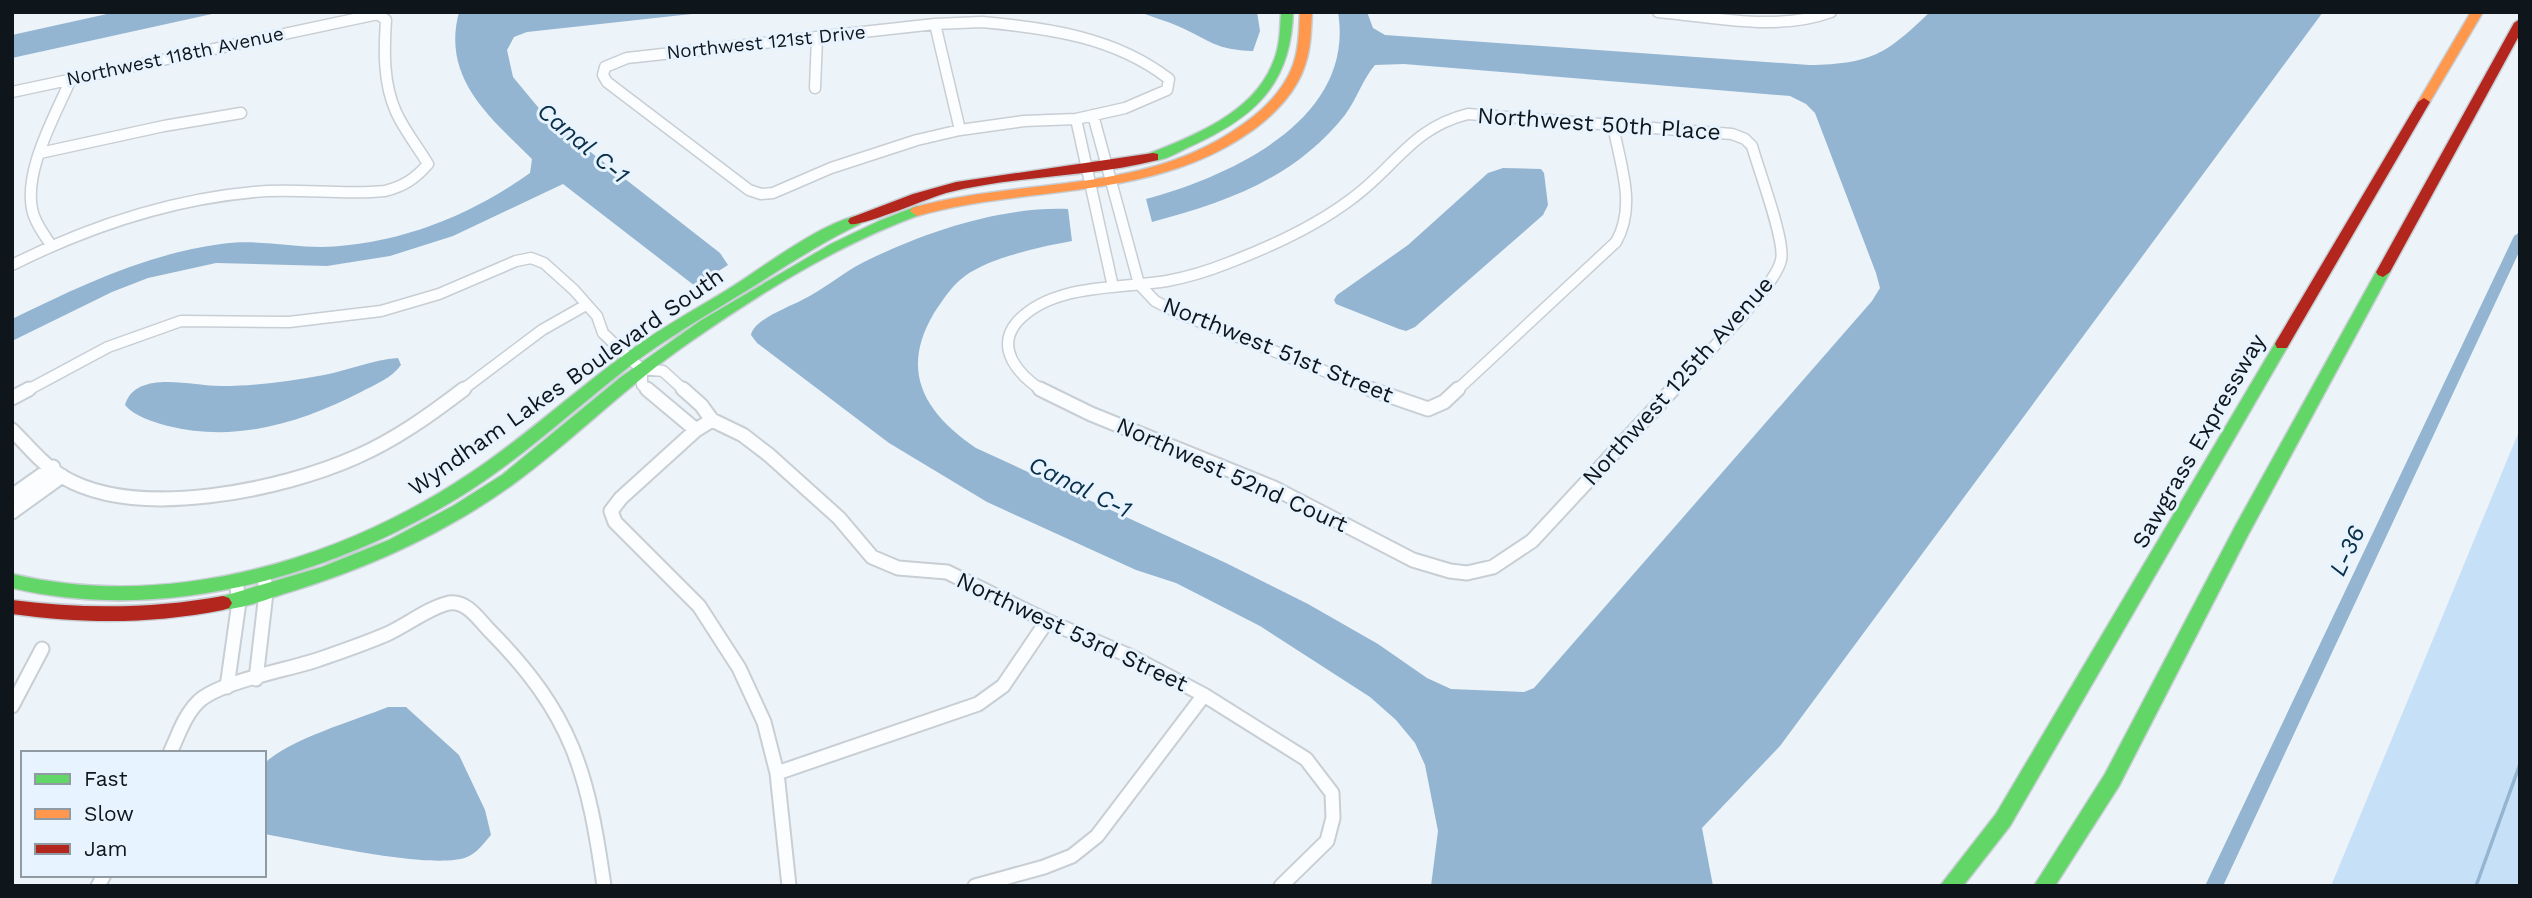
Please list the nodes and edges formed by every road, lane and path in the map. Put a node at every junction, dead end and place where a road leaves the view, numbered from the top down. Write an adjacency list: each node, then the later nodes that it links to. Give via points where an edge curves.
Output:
1 (1287, 12): 21 (main road, Wyndham Lakes Boulevard South, via 1289,41 1283,61 1276,76 1246,108 1184,147)
2 (1306, 12): 21 (main road, Wyndham Lakes Boulevard South, via 1308,34 1299,70 1266,113 1198,156 1149,173)
3 (1658, 12): 7 (street)
4 (1831, 12): 7 (street, via 1811,20)
5 (2477, 12): 59 (main road, Sawgrass Expressway, via 2003,820)
6 (378, 14): 11 (street, Northwest 118th Avenue); 25 (street, via 386,19 384,58 396,113 428,164 415,180 356,194 241,193 177,204)
7 (1734, 15)
8 (2520, 23): 60 (main road, via 2242,530 2112,780)
9 (934, 24): 10 (street, Northwest 121st Drive); 15 (street, Northwest 121st Drive, via 1009,24 1058,32 1129,53 1169,79 1167,90 1152,98); 18 (street)
10 (817, 37): 12 (street); 18 (street, Northwest 121st Drive, via 626,58 605,67 603,75 749,190 761,194 878,152)
11 (71, 79): 13 (street, Northwest 118th Avenue); 20 (street)
12 (815, 88)
13 (12, 92)
14 (241, 113): 20 (street)
15 (1093, 115): 16 (street); 21 (street, Northwest 51st Street)
16 (1076, 119): 18 (street); 22 (street)
17 (1612, 125): 19 (street, Northwest 50th Place, via 1732,134); 28 (street, Northwest 50th Place, via 1486,114 1452,117 1420,132 1364,190 1305,230 1229,263); 28 (street, Northwest 51st Street, via 1628,206 1616,242 1444,402 1429,409 1180,314 1155,301)
18 (960, 130)
19 (1745, 139): 39 (street, Northwest 125th Avenue, via 1752,146 1779,239 1782,260 1769,285 1532,541 1490,568)
20 (40, 153): 25 (street, via 32,185 33,215)
21 (1109, 175): 22 (main road, Wyndham Lakes Boulevard South); 23 (street, Northwest 51st Street)
22 (1088, 178): 24 (street); 31 (main road, Wyndham Lakes Boulevard South, via 976,183 883,210 815,241)
23 (1124, 231): 24 (street); 28 (street, Northwest 51st Street)
24 (1101, 236): 29 (street)
25 (51, 245): 27 (street)
26 (531, 258): 30 (street, Northwest 53rd Street, via 544,263); 32 (street, via 381,311 289,322 181,321 108,347)
27 (12, 265)
28 (1139, 284): 29 (street)
29 (1113, 287): 39 (street, Northwest 52nd Court, via 1054,298 1030,310 1008,340 1014,368 1028,382 1084,411 1322,511 1418,560)
30 (586, 304): 31 (street, Northwest 53rd Street, via 603,333); 36 (street, via 537,333 379,446 281,483 225,495 169,499 121,495)
31 (636, 364): 33 (street, Northwest 53rd Street, via 663,371); 35 (street, Northwest 53rd Street, via 642,385); 40 (main road, Wyndham Lakes Boulevard South, via 444,498 374,534); 43 (main road, Wyndham Lakes Boulevard South, via 492,490 356,562)
32 (12, 398)
33 (712, 420): 35 (street); 46 (street, Northwest 53rd Street, via 743,435 807,487 872,557 898,568 947,572)
34 (12, 430): 36 (street)
35 (696, 430): 54 (street, via 611,511 615,522 699,606 739,667 764,722)
36 (57, 472): 37 (street); 38 (street)
37 (12, 496)
38 (12, 512)
39 (1469, 573)
40 (264, 575): 42 (main road, Wyndham Lakes Boulevard South); 43 (street)
41 (12, 581): 42 (main road, Wyndham Lakes Boulevard South, via 102,593)
42 (236, 581): 44 (street)
43 (266, 593): 44 (main road, Wyndham Lakes Boulevard South); 48 (street)
44 (239, 601): 45 (main road, Wyndham Lakes Boulevard South, via 109,617); 49 (street)
45 (12, 607)
46 (1047, 621): 50 (street, Northwest 53rd Street, via 1130,656); 54 (street, via 1003,686 978,704)
47 (42, 649): 52 (street)
48 (256, 679): 49 (street); 55 (street, via 386,634 449,603 465,605 538,684 569,733 594,812)
49 (227, 687): 51 (street)
50 (1204, 695): 57 (street, via 1097,836 1072,856); 58 (street, Northwest 53rd Street, via 1306,759 1332,793 1333,818 1327,841)
51 (199, 701): 53 (street)
52 (12, 706)
53 (171, 751)
54 (777, 773): 56 (street)
55 (604, 886)
56 (789, 886)
57 (975, 886)
58 (1282, 886)
59 (1950, 886)
60 (2044, 886)

